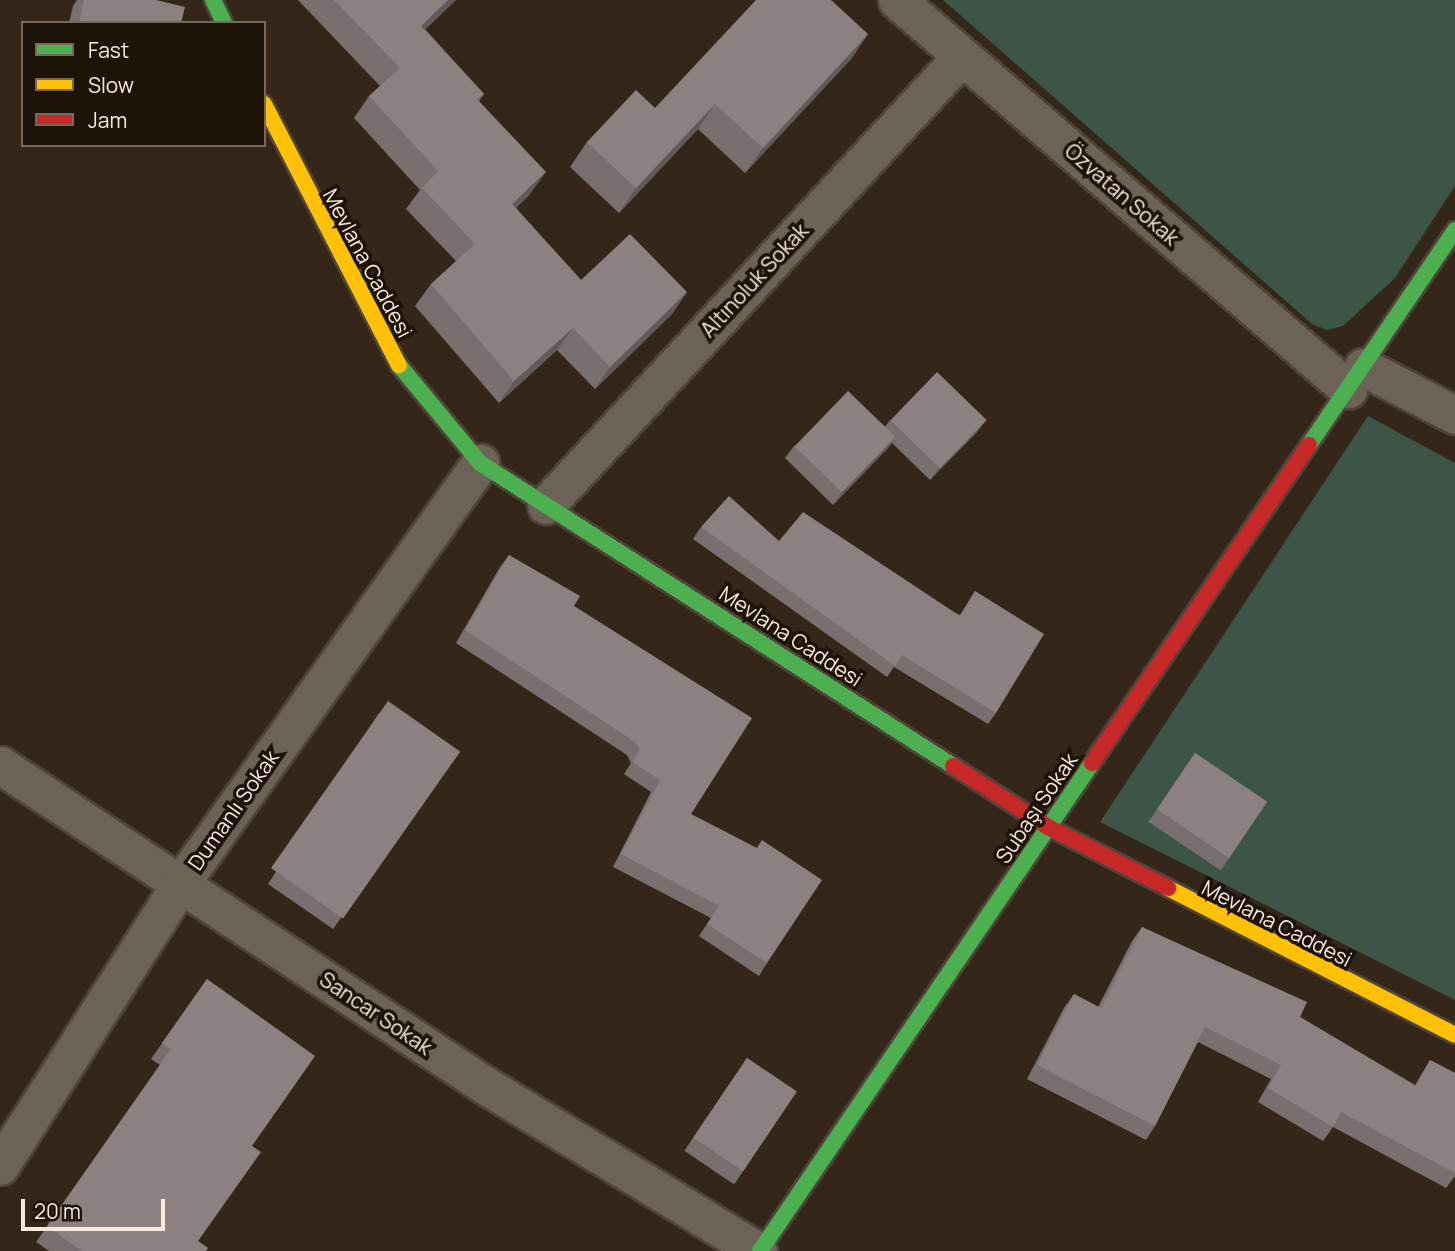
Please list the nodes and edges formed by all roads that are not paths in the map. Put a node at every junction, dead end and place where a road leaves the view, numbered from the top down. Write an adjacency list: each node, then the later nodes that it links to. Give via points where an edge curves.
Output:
1 (213, 0): 3 (street)
2 (897, 0): 4 (street, Özvatan Sokak)
3 (223, 21)
4 (962, 56): 7 (street, Özvatan Sokak); 10 (street, Altınoluk Sokak)
5 (266, 108): 9 (street, Mevlana Caddesi, via 404,374)
6 (1455, 230): 7 (street, Subaşı Sokak)
7 (1355, 378): 8 (street, Özvatan Sokak); 12 (street, Subaşı Sokak)
8 (1455, 415)
9 (480, 463): 10 (street, Mevlana Caddesi); 13 (street, Dumanlı Sokak)
10 (546, 505): 12 (street, Mevlana Caddesi)
11 (0, 765): 13 (street, Sancar Sokak)
12 (1048, 827): 14 (street, Mevlana Caddesi); 16 (street, Subaşı Sokak)
13 (181, 883): 15 (street, Dumanlı Sokak); 16 (street, Sancar Sokak, via 483,1084)
14 (1455, 1035)
15 (0, 1166)
16 (759, 1251)

